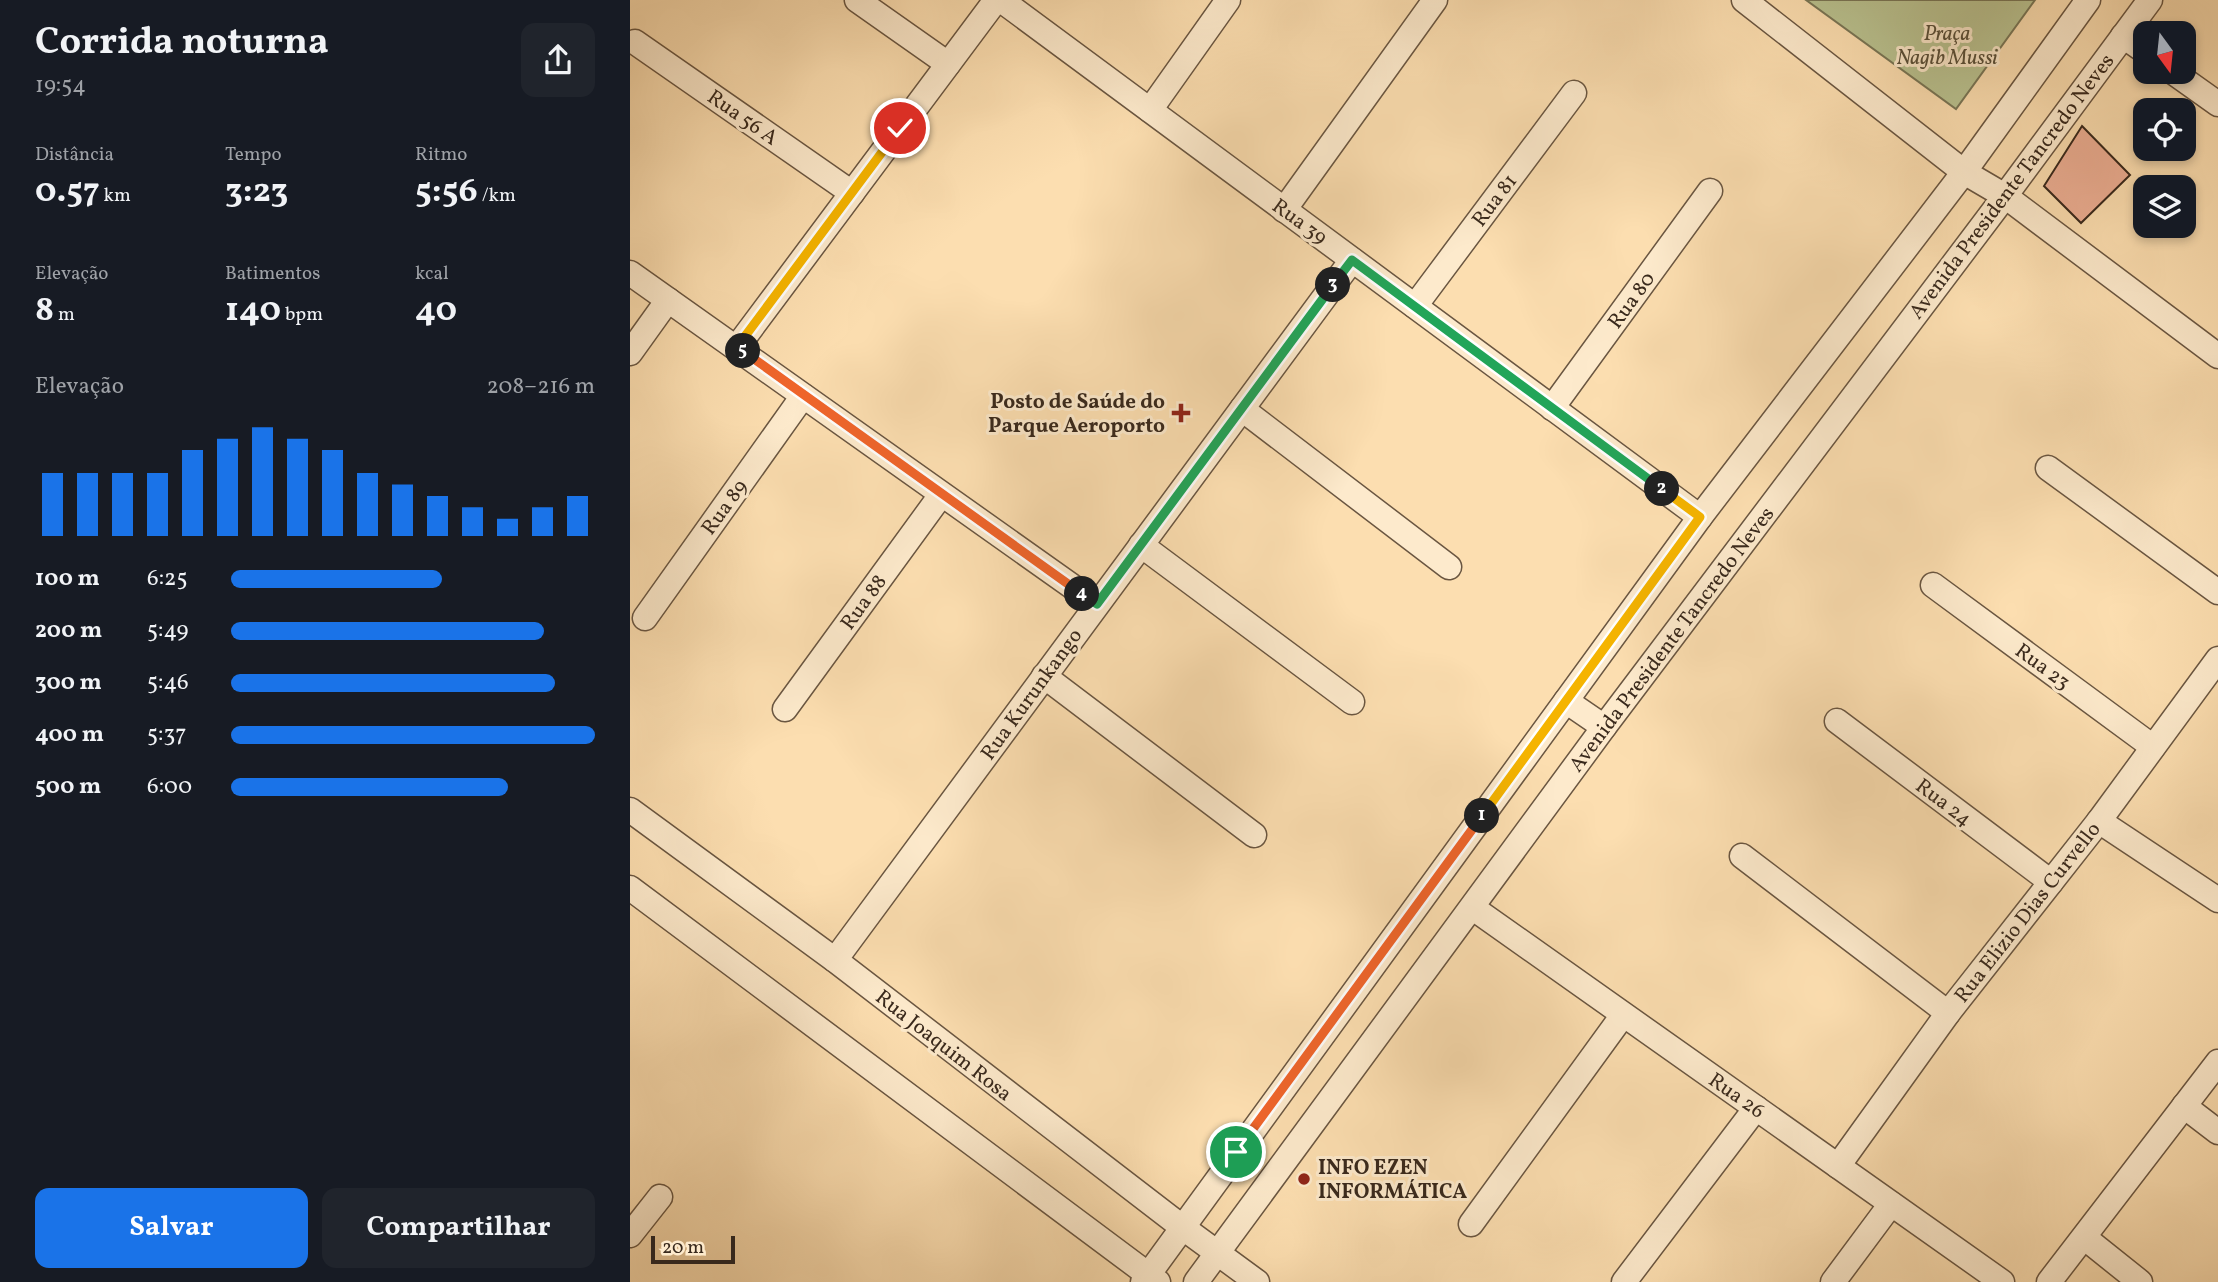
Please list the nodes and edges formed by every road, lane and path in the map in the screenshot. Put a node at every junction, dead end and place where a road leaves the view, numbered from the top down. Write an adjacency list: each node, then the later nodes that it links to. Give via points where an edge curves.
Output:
1 (857, 0): 11 (street)
2 (998, 0): 11 (street); 15 (street, Rua 39)
3 (1228, 0): 15 (street)
4 (1435, 0): 20 (street)
5 (1744, 0): 16 (street)
6 (2088, 0): 16 (street)
7 (2150, 0): 8 (street, Avenida Presidente Tancredo Neves)
8 (2123, 36): 10 (street); 19 (street, Avenida Presidente Tancredo Neves)
9 (635, 42): 18 (street, Rua 56 A)
10 (2133, 43)
11 (948, 64): 18 (street)
12 (2190, 84): 14 (street)
13 (1574, 93): 24 (street, Rua 81)
14 (2218, 104)
15 (1150, 110): 20 (street, Rua 39)
16 (1964, 172): 19 (street); 33 (street)
17 (1710, 191): 29 (street, Rua 80)
18 (852, 193): 25 (street)
19 (2005, 197): 27 (street); 46 (street, Avenida Presidente Tancredo Neves)
20 (1284, 210): 21 (street, Rua 39)
21 (1352, 260): 24 (street, Rua 39); 30 (street, Rua Kurunkango)
22 (630, 273): 23 (street)
23 (668, 300): 25 (street); 26 (street)
24 (1415, 306): 29 (street, Rua 39)
25 (737, 347): 28 (street)
26 (630, 353)
27 (2218, 356)
28 (803, 396): 32 (street); 39 (street, Rua 89)
29 (1552, 408): 33 (street, Rua 39)
30 (1242, 409): 34 (street, Rua Kurunkango); 35 (street)
31 (2048, 468): 37 (street)
32 (941, 495): 38 (street); 44 (street, Rua 88)
33 (1700, 517): 42 (street)
34 (1141, 545): 38 (street, Rua Kurunkango); 43 (street)
35 (1449, 567)
36 (1933, 585): 47 (street, Rua 23)
37 (2218, 592)
38 (1097, 604): 41 (street, Rua Kurunkango)
39 (645, 618)
40 (2218, 659): 47 (street, Rua Elizio Dias Curvello)
41 (1044, 677): 50 (street); 56 (street, Rua Kurunkango)
42 (1566, 701): 46 (street); 67 (street)
43 (1352, 702)
44 (785, 709)
45 (1837, 721): 52 (street, Rua 24)
46 (1604, 727): 55 (street, Avenida Presidente Tancredo Neves)
47 (2152, 747): 49 (street, Rua Elizio Dias Curvello)
48 (631, 813): 56 (street, Rua Joaquim Rosa)
49 (2099, 821): 52 (street, Rua Elizio Dias Curvello); 54 (street)
50 (1255, 835)
51 (1742, 856): 57 (street)
52 (2051, 882): 57 (street, Rua Elizio Dias Curvello)
53 (630, 888): 71 (street)
54 (2218, 900)
55 (1473, 908): 58 (street, Rua 26); 70 (street, Avenida Presidente Tancredo Neves)
56 (835, 960): 67 (street, Rua Joaquim Rosa)
57 (1948, 1013): 63 (street, Rua Elizio Dias Curvello)
58 (1623, 1015): 61 (street, Rua 26); 66 (street)
59 (2218, 1062): 60 (street)
60 (2184, 1106): 62 (street); 69 (street)
61 (1756, 1108): 63 (street, Rua 26); 74 (street)
62 (2218, 1132)
63 (1838, 1166): 65 (street, Rua 26)
64 (660, 1197): 68 (street)
65 (1891, 1204): 75 (street); 76 (street, Rua 26)
66 (1471, 1224)
67 (1182, 1227): 70 (street, Rua Joaquim Rosa); 71 (street)
68 (630, 1235)
69 (2085, 1238): 77 (street); 78 (street)
70 (1217, 1252): 72 (street, Avenida Presidente Tancredo Neves); 73 (street, Rua Joaquim Rosa)
71 (1150, 1280)
72 (1196, 1282)
73 (1257, 1282)
74 (1624, 1282)
75 (1833, 1282)
76 (2002, 1282)
77 (2049, 1282)
78 (2140, 1282)

